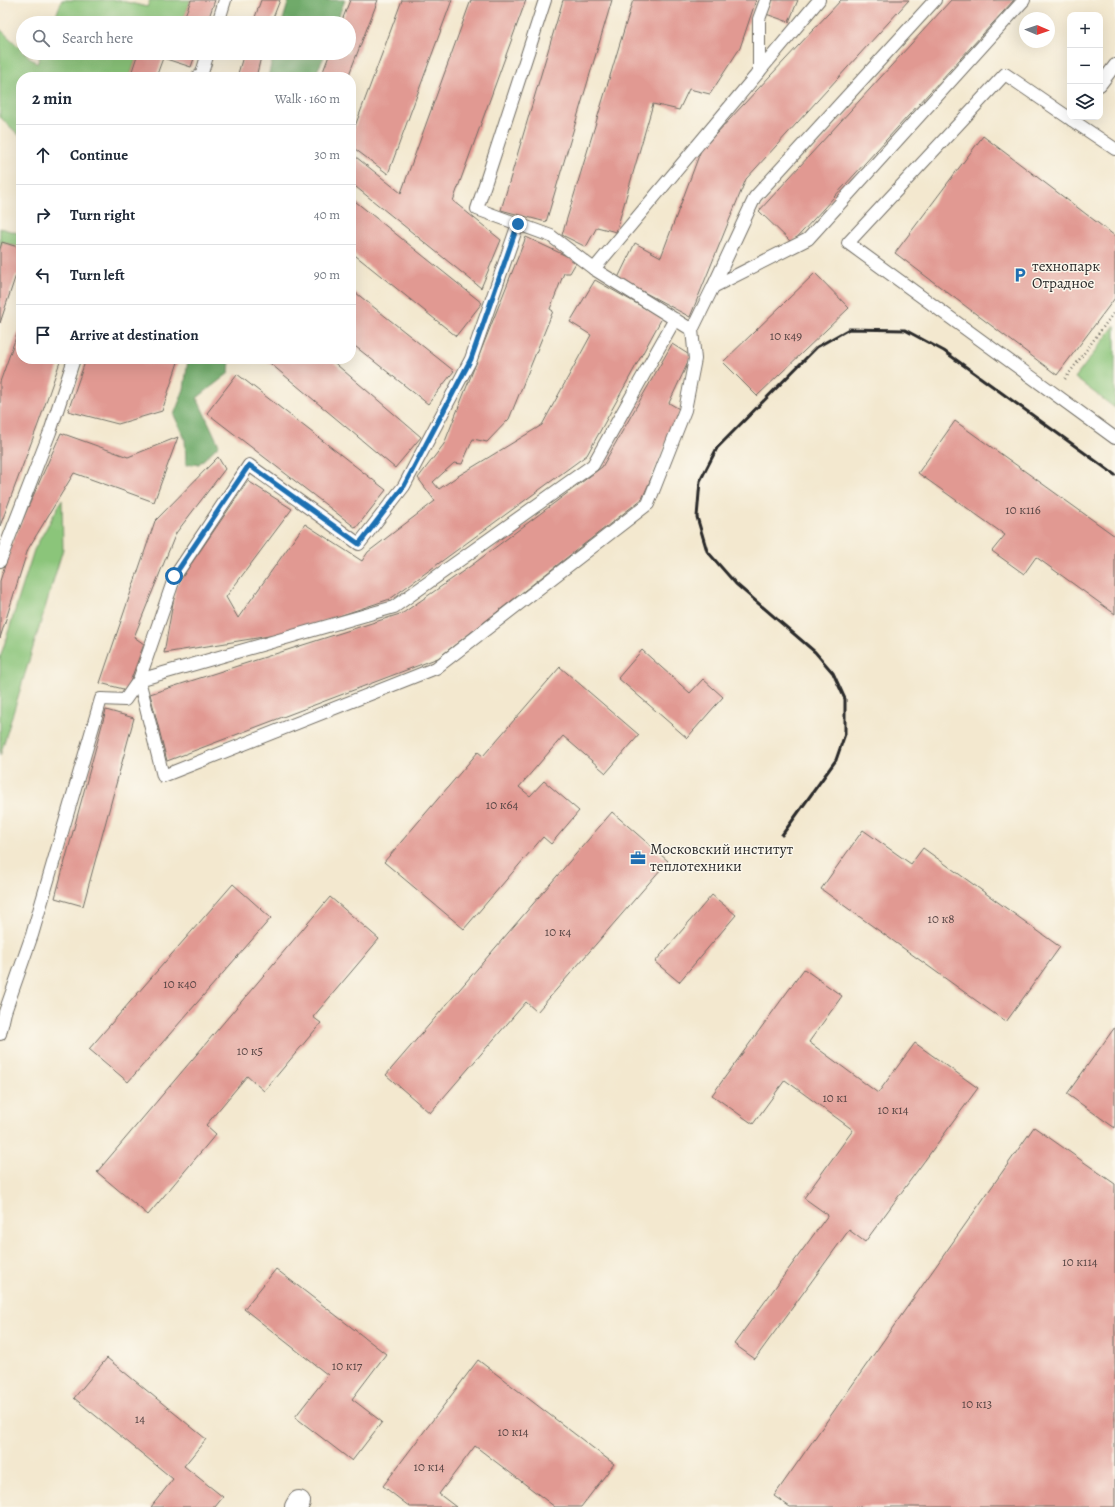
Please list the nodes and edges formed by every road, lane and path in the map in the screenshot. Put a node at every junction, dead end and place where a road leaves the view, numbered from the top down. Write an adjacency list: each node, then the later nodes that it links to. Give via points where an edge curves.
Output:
1 (225, 0): 7 (lane)
2 (545, 0): 16 (lane, via 477,209)
3 (766, 0): 11 (lane, via 759,19)
4 (819, 0): 11 (lane)
5 (935, 0): 18 (lane, via 755,197)
6 (1024, 0): 18 (lane, via 808,239)
7 (220, 16)
8 (206, 60): 10 (lane)
9 (1115, 65): 12 (lane)
10 (202, 72)
11 (759, 72): 17 (lane)
12 (1101, 84)
13 (1067, 114): 23 (lane, via 1005,74 848,243)
14 (1076, 120): 15 (lane)
15 (1115, 149)
16 (518, 224): 17 (lane, via 551,236); 26 (lane, via 471,359 404,486 359,544 249,465 174,576)
17 (594, 269): 20 (lane)
18 (713, 287): 21 (lane)
19 (1115, 311): 23 (path)
20 (674, 319): 21 (lane); 26 (lane, via 593,465 394,607)
21 (692, 330): 26 (lane, via 695,359 685,410 648,504 436,668 163,776)
22 (72, 364): 25 (lane, via 50,432)
23 (1054, 394): 24 (lane)
24 (1115, 438)
25 (0, 561)
26 (139, 680): 27 (lane, via 125,700 101,699 32,935 5,1012)
27 (0, 1034)

